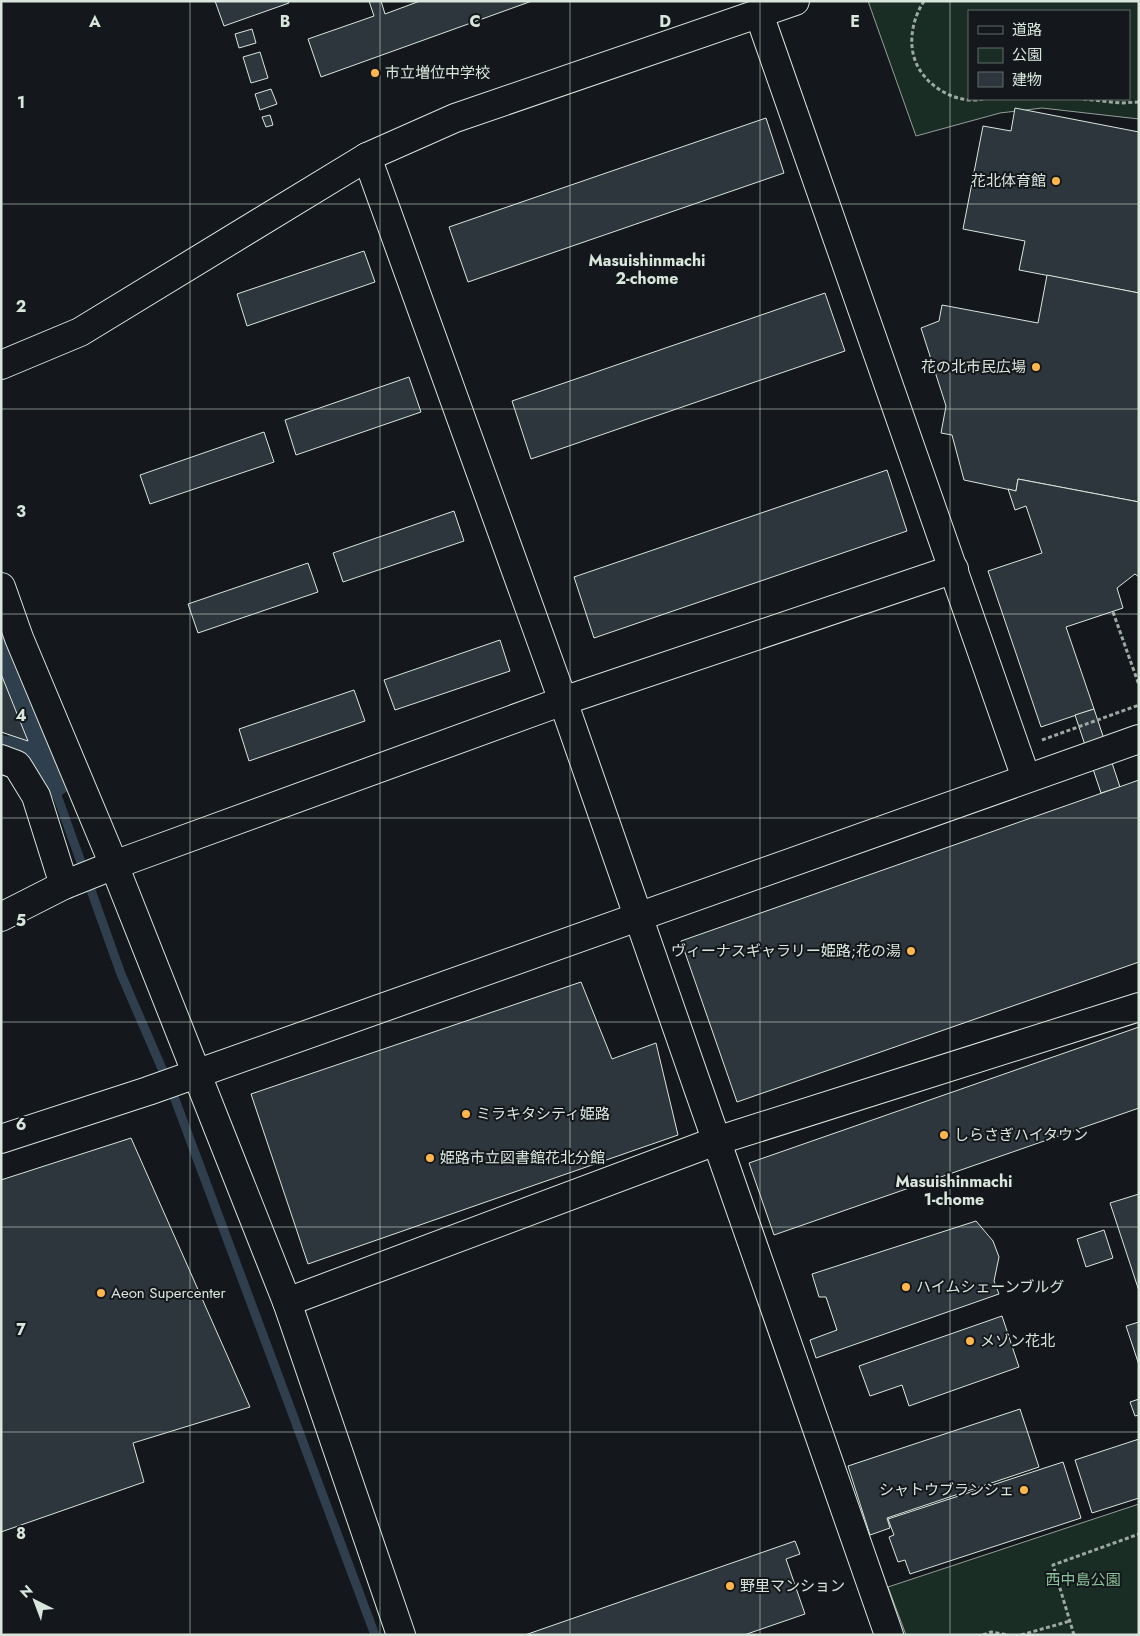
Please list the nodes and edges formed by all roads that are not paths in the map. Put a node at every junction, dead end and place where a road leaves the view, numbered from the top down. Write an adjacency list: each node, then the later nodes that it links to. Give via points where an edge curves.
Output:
1 (795, 1): 2 (street)
2 (759, 14): 3 (street, via 455,118); 5 (street)
3 (367, 157): 4 (street, via 80,332); 7 (street)
4 (1, 365)
5 (954, 569): 7 (street); 10 (street)
6 (1, 587): 11 (street, via 19,638)
7 (563, 700): 11 (street); 14 (street)
8 (1139, 739): 10 (street)
9 (1, 759): 12 (street, via 17,765 36,796)
10 (1026, 778): 14 (street)
11 (114, 865): 12 (street); 16 (street)
12 (64, 885): 13 (street)
13 (1, 917)
14 (637, 917): 16 (street); 18 (street)
15 (1139, 1007): 18 (street)
16 (197, 1073): 17 (street); 19 (street)
17 (1, 1140)
18 (716, 1141): 19 (street); 21 (street)
19 (287, 1302): 20 (street)
20 (401, 1635)
21 (889, 1635)

